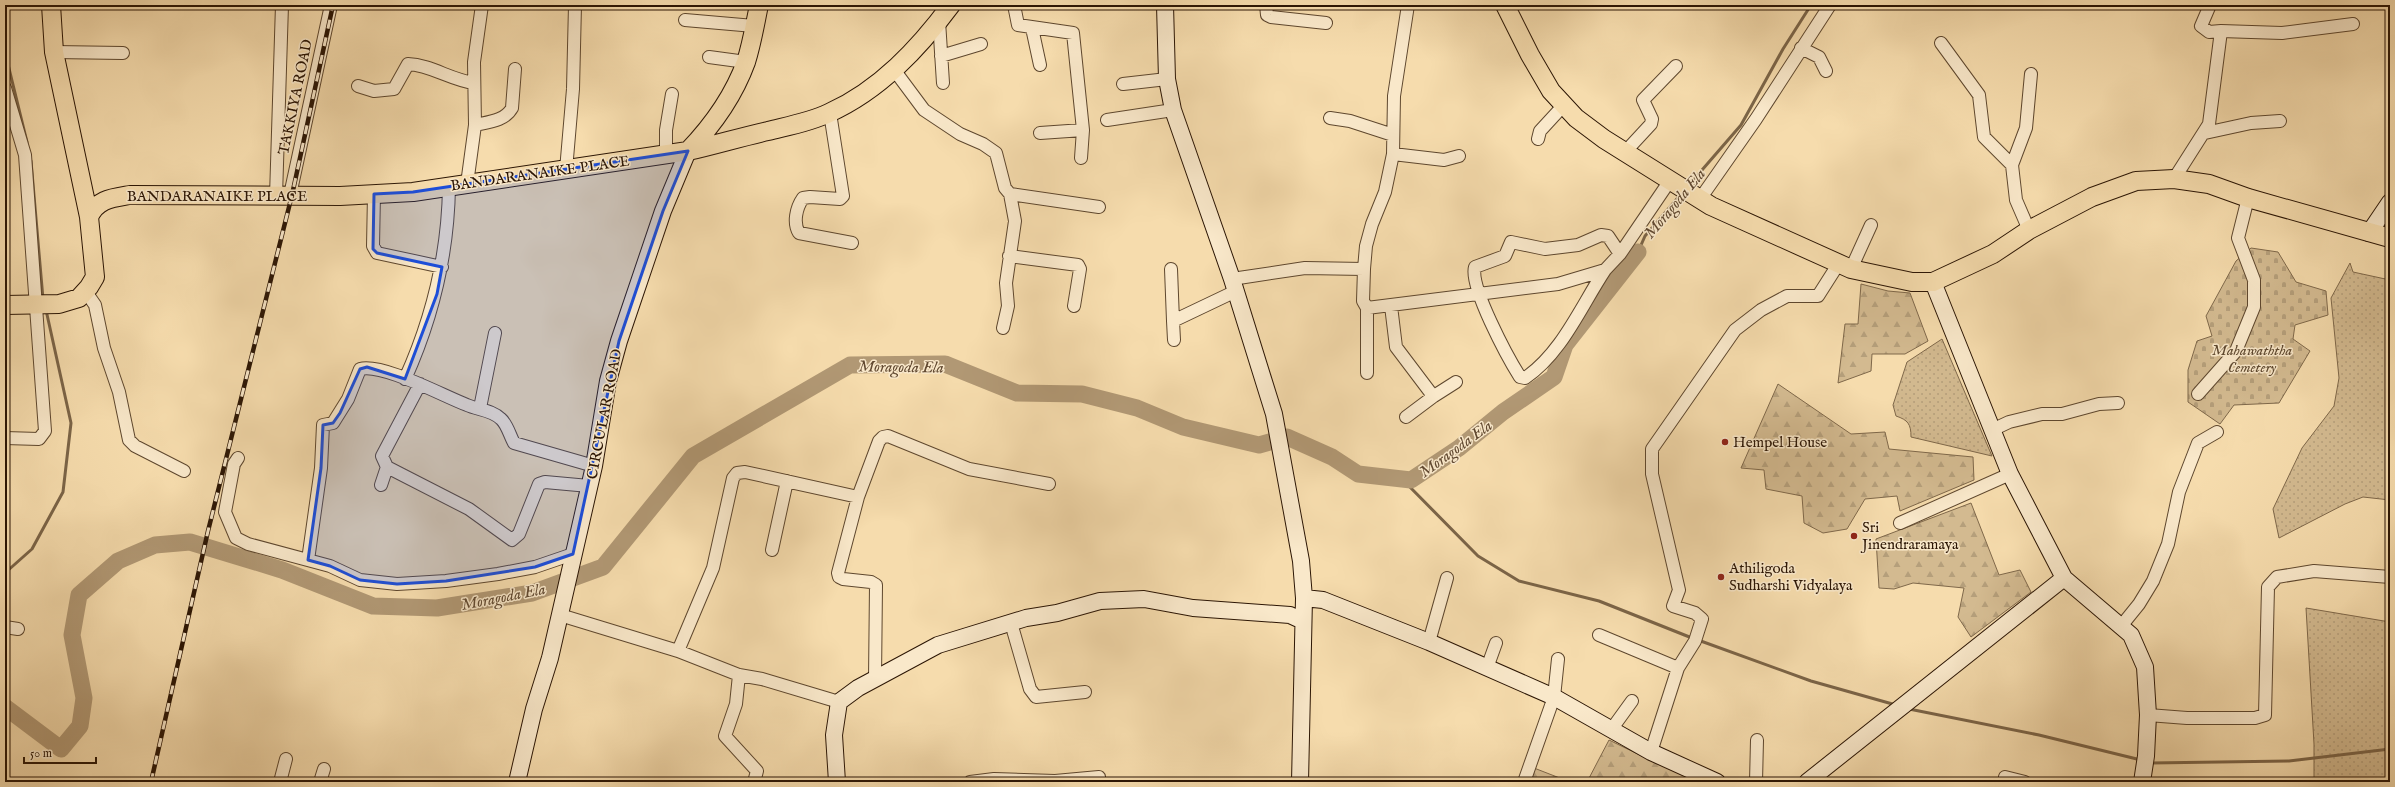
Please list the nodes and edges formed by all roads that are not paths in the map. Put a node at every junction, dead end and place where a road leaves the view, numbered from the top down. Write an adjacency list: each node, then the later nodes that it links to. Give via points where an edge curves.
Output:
1 (51, 5): 25 (main road)
2 (282, 5): 69 (street)
3 (331, 5): 69 (street, TAKKIYA ROAD)
4 (482, 5): 37 (street, via 477,33)
5 (575, 5): 62 (street, via 574,82)
6 (759, 5): 19 (main road)
7 (951, 5): 16 (main road, BANDARANAIKE PLACE)
8 (1014, 5): 20 (street, via 1016,24)
9 (1165, 5): 36 (street)
10 (1266, 5): 17 (street, via 1267,15 1271,17)
11 (1408, 5): 53 (street, via 1395,88)
12 (1505, 5): 43 (main road, via 1530,55)
13 (1830, 5): 24 (street)
14 (2210, 5): 21 (street, via 2201,26 2209,32)
15 (685, 20): 19 (street)
16 (939, 21): 27 (street); 33 (main road, BANDARANAIKE PLACE)
17 (1326, 23)
18 (2353, 24): 21 (street, via 2282,32)
19 (754, 26): 29 (main road)
20 (1032, 28): 30 (street); 50 (street, via 1073,33)
21 (2221, 31): 52 (street, via 2209,124)
22 (1941, 43): 61 (street, via 1979,95 1984,137)
23 (982, 44): 27 (street)
24 (1801, 48): 34 (street, via 1819,57); 70 (street, via 1756,119)
25 (54, 52): 26 (street); 74 (main road)
26 (123, 53)
27 (941, 56): 38 (street)
28 (709, 57): 29 (street)
29 (746, 62): 55 (main road, via 732,92 705,133)
30 (1040, 65)
31 (1676, 66): 56 (street, via 1643,100 1652,119 1651,124)
32 (515, 69): 49 (street, via 512,108 509,114)
33 (895, 71): 45 (main road, BANDARANAIKE PLACE); 68 (street, via 924,110 960,134 996,153 1005,188)
34 (1826, 72)
35 (2031, 74): 61 (street, via 2026,128)
36 (1167, 79): 39 (street); 44 (street)
37 (474, 83): 40 (street, via 408,64 394,89 374,91); 49 (street)
38 (943, 83)
39 (1123, 84)
40 (358, 86)
41 (5, 88): 92 (street, via 25,155)
42 (672, 94): 58 (street, via 666,130)
43 (1563, 106): 54 (street, via 1540,131); 56 (main road, via 1604,139)
44 (1173, 110): 47 (street); 88 (street)
45 (830, 113): 55 (main road, BANDARANAIKE PLACE, via 801,123); 79 (street, via 843,196 840,199 803,198 798,205 796,229 799,233)
46 (1330, 118): 53 (street, via 1350,121)
47 (1107, 120)
48 (2280, 121): 52 (street, via 2251,123)
49 (475, 125): 65 (street)
50 (1083, 130): 51 (street); 60 (street)
51 (1040, 133)
52 (2205, 133): 63 (street)
53 (1393, 135): 57 (street)
54 (1538, 139)
55 (688, 151): 58 (main road, BANDARANAIKE PLACE); 113 (street, CIRCULAR ROAD, via 663,211 619,341 608,381)
56 (1626, 151): 64 (main road)
57 (1394, 154): 59 (street, via 1444,160); 85 (street, via 1385,192 1368,239)
58 (666, 155): 62 (main road, BANDARANAIKE PLACE)
59 (1459, 156)
60 (1081, 158)
61 (2012, 166): 76 (street, via 2016,200)
62 (566, 170): 65 (main road, BANDARANAIKE PLACE)
63 (2174, 179): 71 (main road, via 2209,184); 76 (main road, via 2136,181 2092,197)
64 (1673, 181): 70 (main road); 80 (street)
65 (467, 184): 66 (main road, BANDARANAIKE PLACE)
66 (450, 187): 67 (main road, BANDARANAIKE PLACE); 83 (street, via 449,220)
67 (374, 194): 69 (main road, BANDARANAIKE PLACE); 83 (street, via 373,249 377,253)
68 (1010, 194): 73 (street); 81 (street, via 1015,230)
69 (283, 196): 74 (main road, BANDARANAIKE PLACE, via 130,195 102,201)
70 (1698, 198): 82 (main road)
71 (2248, 198): 77 (main road); 104 (street, via 2238,238 2254,280 2254,307 2236,351)
72 (2390, 202): 77 (street)
73 (1099, 207)
74 (89, 217): 89 (main road, via 95,277)
75 (1871, 225): 82 (street)
76 (2029, 230): 87 (main road, via 1993,254)
77 (2369, 233): 78 (main road)
78 (2390, 238)
79 (852, 243)
80 (1620, 254): 86 (street); 90 (street, via 1608,236 1601,235 1578,245 1546,249 1511,242 1505,256 1475,267 1473,272)
81 (1010, 256): 93 (street, via 1078,265 1080,269); 97 (street, via 1006,283 1008,306)
82 (1845, 266): 87 (main road, via 1912,282); 142 (street, via 1818,296 1787,296 1760,310 1735,330 1652,449 1652,474 1679,590 1673,606 1702,619 1695,641)
83 (442, 267): 101 (street, via 434,306)
84 (1171, 269): 96 (street)
85 (1364, 269): 88 (street, via 1305,268); 95 (street, via 1363,301)
86 (1606, 270): 90 (street, via 1558,284); 90 (street, via 1559,343 1538,369 1525,378 1520,377 1507,356)
87 (1933, 282): 109 (street)
88 (1234, 285): 96 (street); 129 (street, via 1274,414 1301,561)
89 (86, 292): 92 (main road, via 79,298 59,304); 115 (street, via 95,305 104,348 119,392 129,440 135,446)
90 (1480, 295): 94 (street)
91 (5, 305): 92 (main road)
92 (38, 305): 111 (street, via 45,431 39,439)
93 (1074, 306)
94 (1391, 306): 95 (street); 105 (street, via 1396,347)
95 (1367, 308): 100 (street)
96 (1173, 320): 99 (street)
97 (1003, 328)
98 (495, 332): 107 (street)
99 (1174, 340)
100 (1367, 373)
101 (405, 379): 103 (street); 125 (street, via 367,367 360,369 340,413 333,423 323,425 321,468)
102 (1456, 382): 105 (street)
103 (420, 384): 107 (street, via 469,406); 114 (street, via 382,456)
104 (2198, 394)
105 (1434, 396): 108 (street)
106 (2118, 403): 109 (street, via 2099,404 2062,414 2042,414 2009,422)
107 (480, 408): 113 (street, via 501,419 514,443)
108 (1406, 417)
109 (1992, 430): 116 (street)
110 (2217, 432): 133 (street, via 2198,443 2179,492 2168,544 2153,581 2139,604)
111 (5, 438)
112 (238, 458): 125 (street, via 234,464 225,512 236,538)
113 (594, 466): 120 (street, CIRCULAR ROAD)
114 (387, 467): 119 (street); 120 (street, via 469,509 512,540 519,534 539,484 545,482)
115 (184, 471)
116 (2010, 474): 122 (street); 128 (street)
117 (787, 481): 121 (street); 123 (street); 139 (street, via 745,472 737,473 733,478 713,568)
118 (1049, 484): 121 (street, via 968,468 888,436 879,441)
119 (381, 485)
120 (590, 486): 124 (street, CIRCULAR ROAD)
121 (858, 497): 144 (street, via 838,574 843,579 871,582 876,586)
122 (1900, 523)
123 (772, 550)
124 (573, 551): 125 (street, via 535,567 420,584 360,580 330,566); 130 (street, CIRCULAR ROAD)
125 (308, 560)
126 (2390, 577): 149 (street, via 2314,571 2277,577 2268,587 2265,715 2255,718 2187,718)
127 (1447, 578): 137 (street)
128 (2064, 578): 133 (street); 167 (street)
129 (1304, 598): 131 (street); 137 (street, via 1323,600)
130 (560, 615): 139 (street); 159 (street, CIRCULAR ROAD)
131 (1303, 621): 132 (street, via 1290,615 1193,608 1144,599 1100,601); 163 (street)
132 (1011, 623): 144 (street, via 938,645); 145 (street, via 1030,689 1036,697)
133 (2122, 624): 149 (street, via 2131,635 2145,667)
134 (5, 627): 135 (street)
135 (18, 629)
136 (1599, 635): 142 (street)
137 (1428, 642): 141 (street)
138 (1496, 643): 141 (street)
139 (678, 651): 143 (street)
140 (1558, 659): 146 (street)
141 (1487, 668): 146 (street)
142 (1678, 668): 152 (street)
143 (739, 675): 148 (street, via 762,678); 160 (street, via 736,704 725,736 757,771)
144 (875, 679): 148 (street)
145 (1086, 692)
146 (1554, 697): 150 (street); 164 (street)
147 (1632, 701): 150 (street)
148 (839, 702): 161 (street, via 834,735)
149 (2148, 715): 169 (street, via 2146,760)
150 (1611, 730): 152 (street)
151 (1757, 740): 166 (street)
152 (1651, 752): 165 (street)
153 (286, 759): 157 (street)
154 (324, 769): 158 (street)
155 (1099, 777): 162 (street, via 1055,781 994,779)
156 (2005, 777): 168 (street)
157 (280, 782)
158 (320, 782)
159 (517, 782)
160 (754, 782)
161 (837, 782)
162 (970, 782)
163 (1300, 782)
164 (1524, 782)
165 (1717, 782)
166 (1756, 782)
167 (1807, 782)
168 (2025, 782)
169 (2142, 782)

